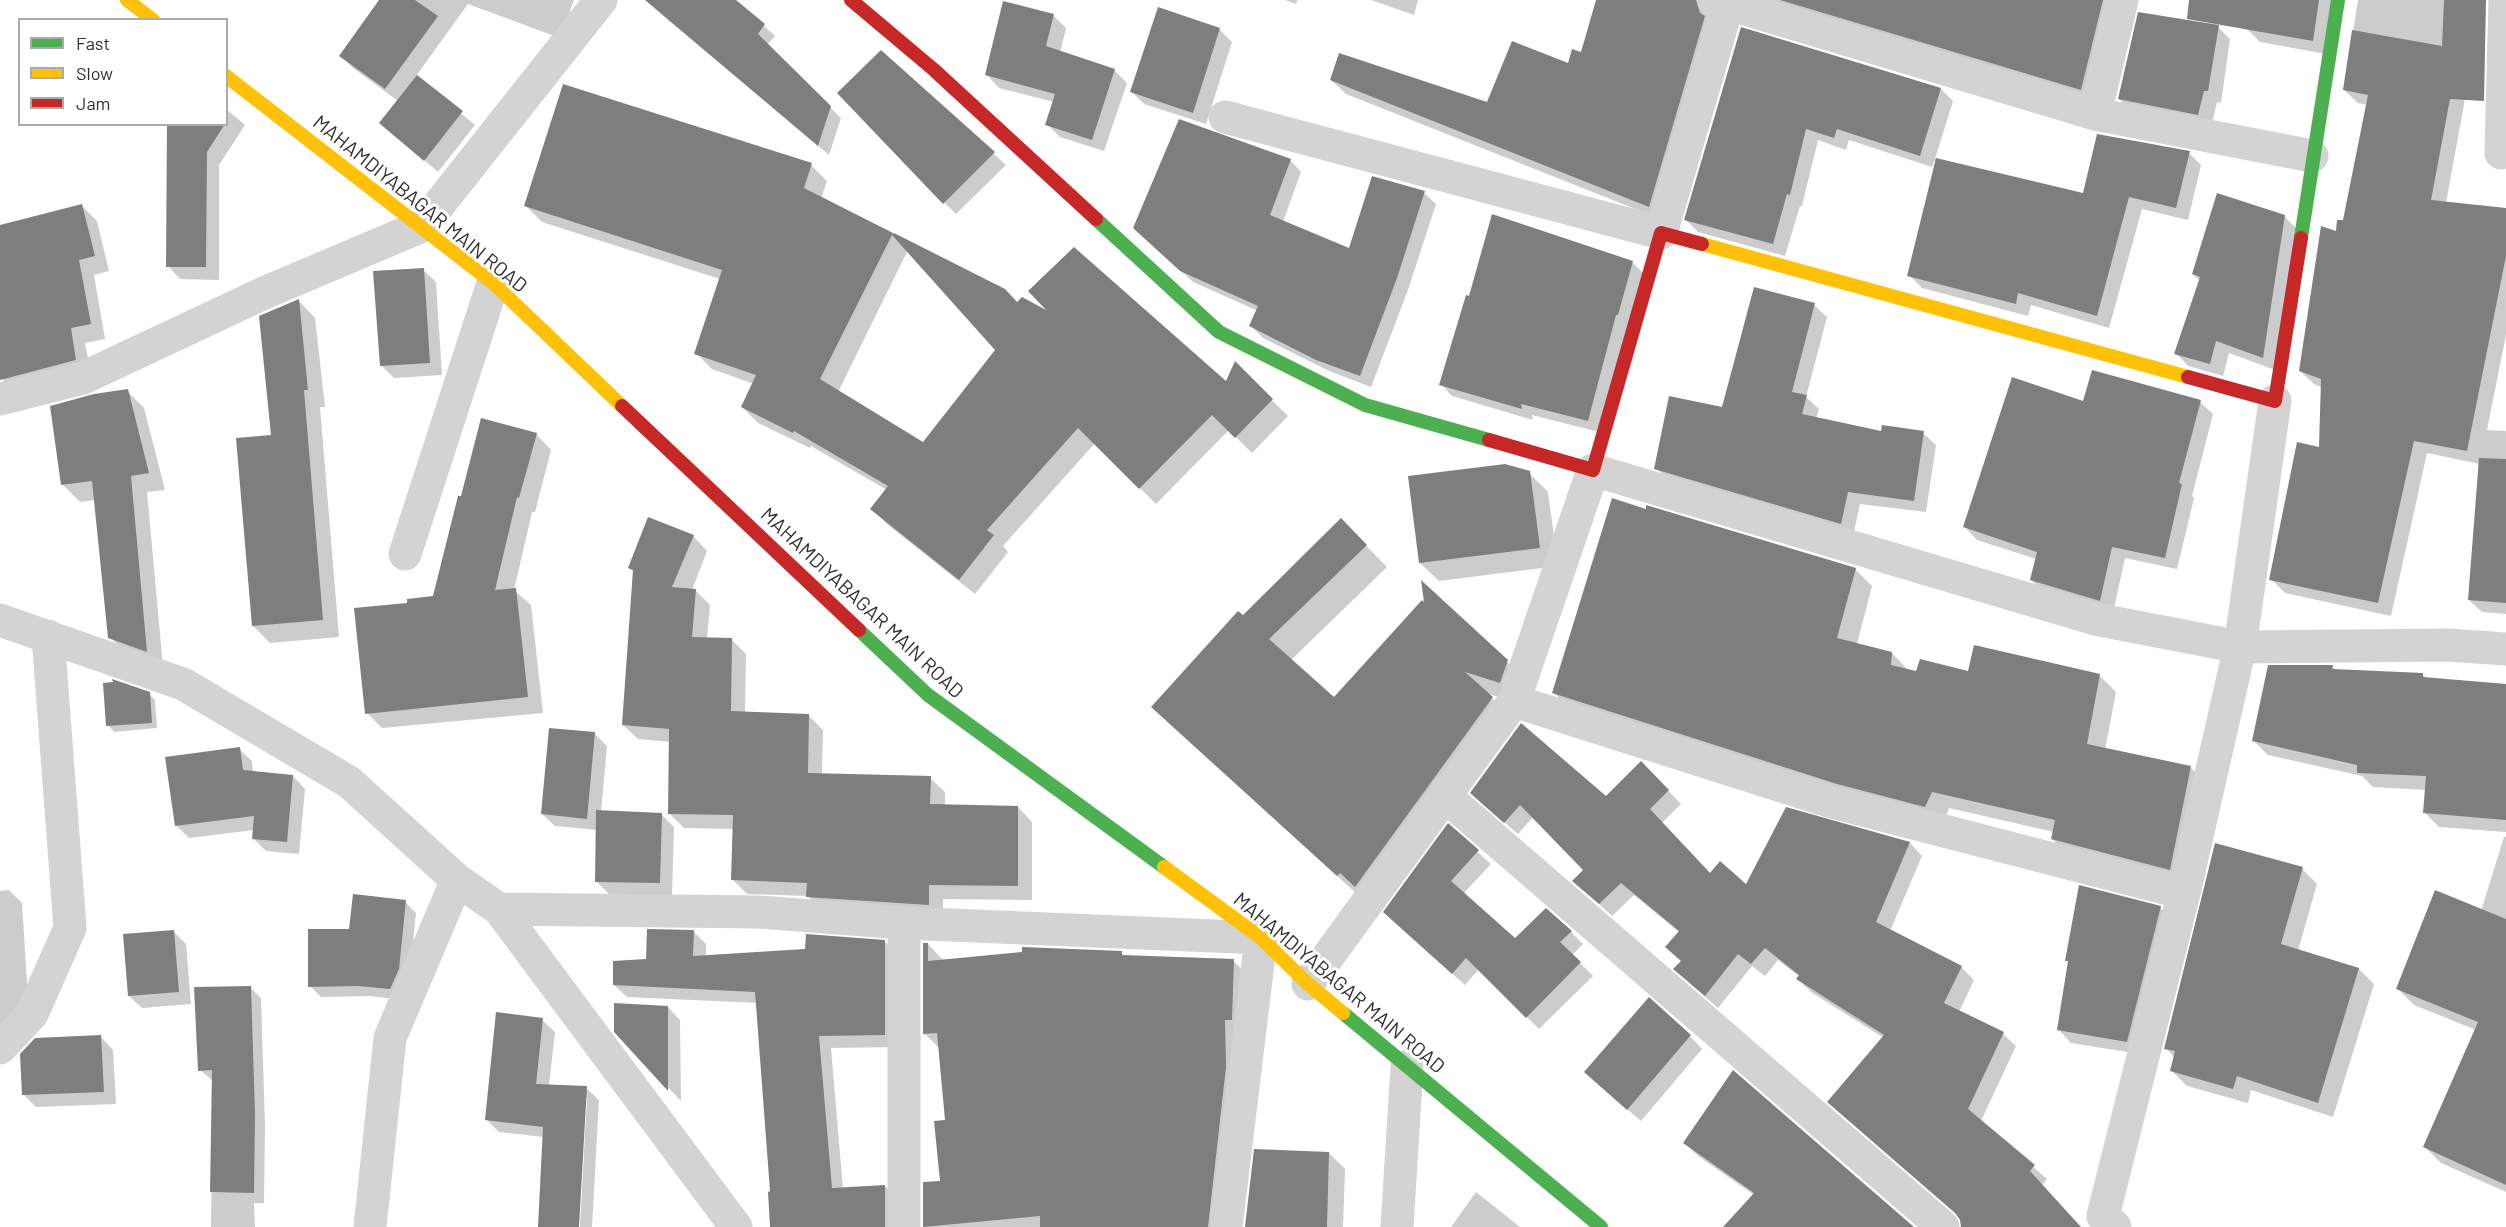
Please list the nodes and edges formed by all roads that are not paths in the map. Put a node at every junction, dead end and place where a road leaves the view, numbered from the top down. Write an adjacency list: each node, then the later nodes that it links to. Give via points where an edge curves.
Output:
1 (127, 0): 8 (street)
2 (601, 0): 14 (street)
3 (851, 0): 19 (street, via 933,69 1219,332 1365,405)
4 (2122, 0): 10 (street)
5 (2338, 0): 13 (street)
6 (2505, 0): 12 (street)
7 (1724, 1): 10 (street); 15 (street)
8 (150, 18)
9 (228, 78): 14 (street, MAHAMDIYABAGAR MAIN ROAD)
10 (2095, 114): 13 (street)
11 (1225, 117): 15 (street)
12 (2501, 153)
13 (2312, 156): 18 (street)
14 (422, 226): 16 (street, MAHAMDIYABAGAR MAIN ROAD); 17 (street, via 264,293 83,378)
15 (1661, 233): 18 (street); 19 (street)
16 (493, 283): 20 (street); 31 (street, MAHAMDIYABAGAR MAIN ROAD, via 928,695)
17 (0, 399)
18 (2275, 401): 23 (street)
19 (1593, 470): 23 (street, via 2095,619); 25 (street)
20 (405, 554)
21 (0, 620): 22 (street)
22 (48, 636): 27 (street, via 183,684 339,776); 33 (street, via 70,928 32,1014)
23 (2240, 647): 24 (street, via 2448,645); 28 (street)
24 (2506, 649)
25 (1514, 701): 26 (street); 28 (street, via 1832,802)
26 (1445, 796): 32 (street); 41 (street)
27 (457, 880): 29 (street); 35 (street, via 390,1038)
28 (2184, 893): 42 (street, via 2103,1216)
29 (499, 909): 30 (street, via 759,912); 36 (street)
30 (904, 923): 31 (street); 37 (street)
31 (1261, 938): 32 (street, MAHAMDIYABAGAR MAIN ROAD); 38 (street)
32 (1308, 984): 34 (street, MAHAMDIYABAGAR MAIN ROAD)
33 (0, 1048)
34 (1407, 1066): 39 (street); 40 (street, MAHAMDIYABAGAR MAIN ROAD)
35 (370, 1227)
36 (736, 1227)
37 (904, 1227)
38 (1226, 1227)
39 (1397, 1227)
40 (1600, 1227)
41 (1943, 1227)
42 (2115, 1227)

